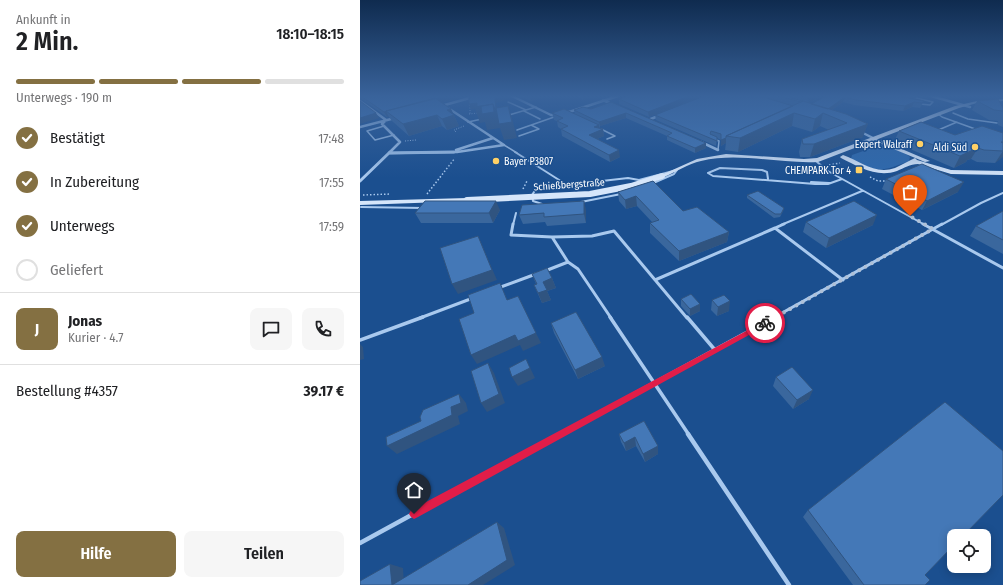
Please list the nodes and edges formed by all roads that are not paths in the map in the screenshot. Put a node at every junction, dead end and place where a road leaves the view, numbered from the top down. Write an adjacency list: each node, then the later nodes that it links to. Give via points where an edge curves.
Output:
1 (375, 123): 12 (street)
2 (383, 123): 10 (street)
3 (470, 123): 19 (street)
4 (536, 123): 9 (lane)
5 (919, 123): 22 (main road, Schießbergstraße)
6 (923, 123): 24 (main road, Schießbergstraße)
7 (954, 123): 14 (lane)
8 (960, 123): 16 (lane, via 980,131)
9 (531, 125): 13 (lane); 18 (lane, via 539,129)
10 (384, 126): 17 (street); 17 (lane, via 367,131 375,140)
11 (595, 126): 21 (lane, via 616,136)
12 (360, 128)
13 (517, 130)
14 (934, 131)
15 (859, 132): 22 (street)
16 (976, 132)
17 (394, 135): 29 (street, via 400,142)
18 (519, 136)
19 (493, 138): 25 (street); 28 (street)
20 (712, 138): 27 (lane, via 719,141)
21 (607, 139)
22 (875, 139): 24 (street); 32 (main road, Schießbergstraße)
23 (695, 140): 27 (street)
24 (881, 142): 30 (main road); 32 (main road, Schießbergstraße)
25 (504, 145): 28 (street); 42 (lane)
26 (725, 147): 27 (street)
27 (718, 150): 31 (street)
28 (446, 152): 29 (street)
29 (389, 154): 39 (street)
30 (919, 157): 34 (main road); 36 (main road)
31 (721, 158): 33 (main road, Schießbergstraße, via 788,164); 35 (main road, Schießbergstraße, via 699,160)
32 (842, 158): 33 (main road, Schießbergstraße); 34 (main road, via 880,173)
33 (817, 162): 38 (lane)
34 (911, 162): 36 (main road)
35 (677, 170): 41 (lane, via 674,174); 42 (lane, via 639,180 628,178); 48 (main road, Schießbergstraße, bridge, via 632,186 590,194)
36 (961, 172): 37 (main road)
37 (1003, 174)
38 (842, 179): 40 (lane, via 826,184); 43 (lane)
39 (360, 180)
40 (768, 180): 40 (lane, via 713,176 708,173 720,168 762,170 768,172)
41 (650, 184)
42 (566, 185): 47 (lane, via 538,186 532,195 533,201)
43 (862, 191): 51 (lane); 52 (lane)
44 (628, 192): 46 (lane)
45 (1003, 193): 52 (lane)
46 (576, 203)
47 (544, 205)
48 (360, 206): 49 (lane)
49 (427, 208)
50 (516, 213): 53 (lane, via 511,236)
51 (775, 228): 56 (lane); 57 (lane)
52 (933, 229): 55 (lane); 57 (lane)
53 (552, 237): 54 (lane); 56 (lane, via 592,236 614,231)
54 (568, 262): 58 (lane); 62 (lane, via 578,269)
55 (1003, 268)
56 (656, 280): 61 (lane)
57 (843, 280): 61 (lane)
58 (494, 290)
59 (479, 296): 60 (lane)
60 (360, 340)
61 (715, 350): 62 (lane)
62 (654, 384): 63 (lane); 64 (lane)
63 (360, 543)
64 (789, 585)

